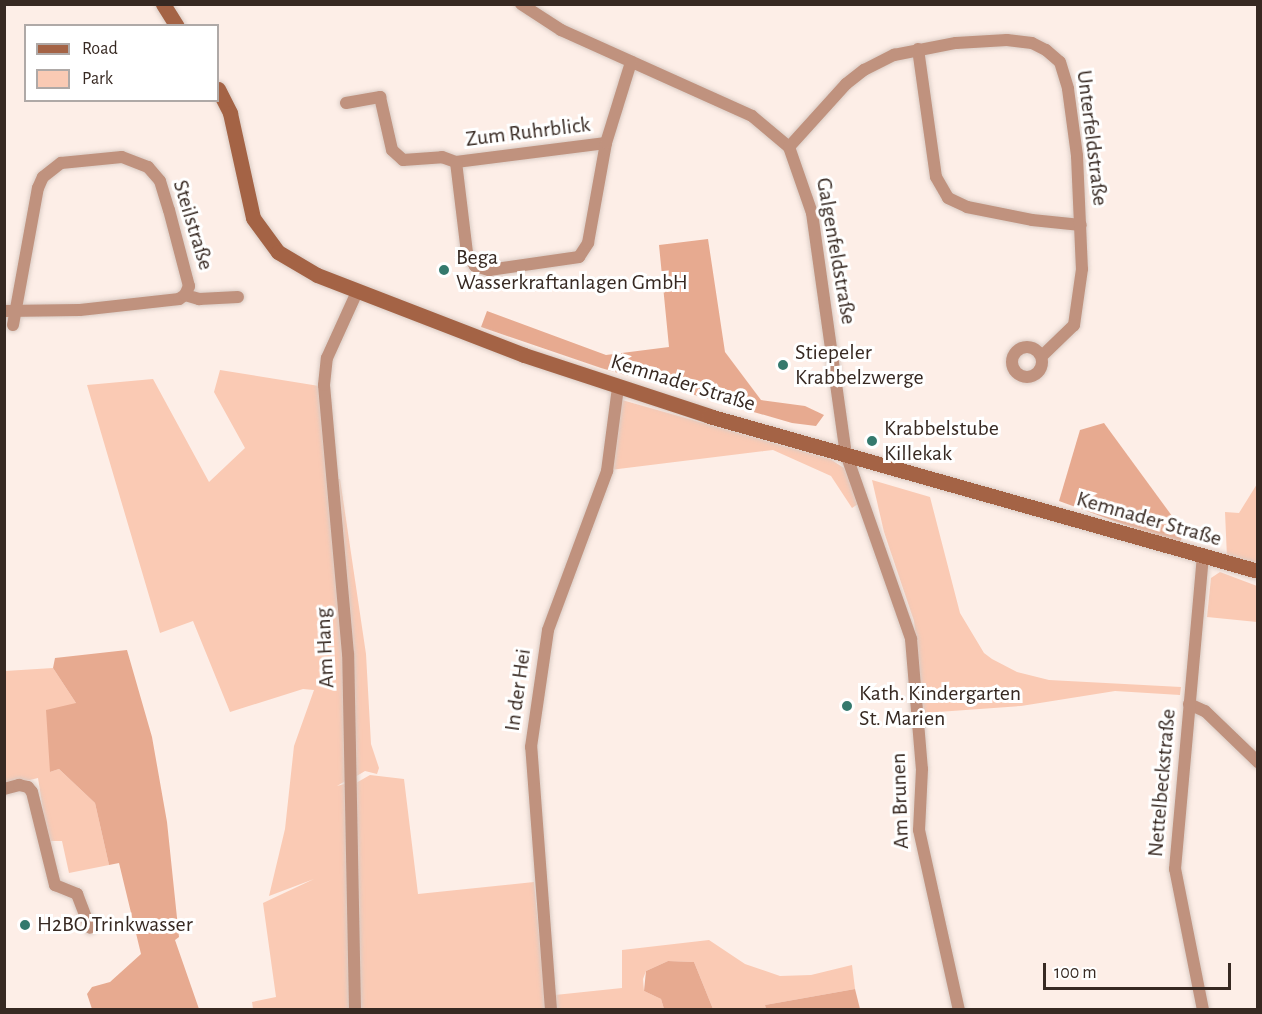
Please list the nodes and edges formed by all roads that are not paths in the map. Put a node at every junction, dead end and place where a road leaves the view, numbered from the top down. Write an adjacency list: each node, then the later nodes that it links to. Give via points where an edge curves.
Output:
1 (163, 4): 3 (main road)
2 (520, 4): 5 (street, via 561,30)
3 (176, 24)
4 (918, 49): 9 (street, Unterfeldstraße, via 864,69 833,96); 11 (street, Unterfeldstraße, via 936,177 942,191 967,207 1060,225); 11 (street, Unterfeldstraße, via 1006,40 1032,43 1060,62 1066,74 1077,156)
5 (631, 62): 8 (street, Zum Ruhrblick); 9 (street, via 752,117)
6 (219, 91): 12 (main road, Kemnader Straße, via 230,113 250,209 264,235 285,258)
7 (346, 103): 10 (street, Zum Ruhrblick, via 380,97 397,159 442,157)
8 (606, 143): 10 (street, Zum Ruhrblick); 10 (street, Zum Ruhrblick, via 584,252 579,257 510,267 483,269 471,261)
9 (789, 147): 19 (street, Galgenfeldstraße, via 812,213)
10 (456, 162)
11 (1081, 225): 17 (street, Unterfeldstraße, via 1080,306 1074,325)
12 (357, 292): 18 (main road, Kemnader Straße); 26 (street, Am Hang, via 327,358 324,385 348,654)
13 (185, 295): 14 (street, Steilstraße, via 199,299); 15 (street, Steilstraße, via 179,299 80,310); 15 (street, Steilstraße, via 189,286 160,181 137,160 83,159 61,163 43,177)
14 (238, 297)
15 (10, 310): 16 (street)
16 (13, 325)
17 (1042, 356)
18 (618, 387): 19 (main road, Kemnader Straße); 27 (street, In der Hei, via 607,471 548,630 531,747)
19 (846, 454): 20 (main road, Kemnader Straße); 28 (street, Am Brunen, via 903,606 911,639 922,769 919,830)
20 (1203, 558): 21 (main road, Kemnader Straße); 22 (street, Nettelbeckstraße)
21 (1257, 571)
22 (1190, 704): 23 (street, via 1205,711); 29 (street, Nettelbeckstraße, via 1176,876)
23 (1257, 762)
24 (4, 789): 25 (street, via 19,785 28,786 33,792 56,885 77,894)
25 (90, 928)
26 (355, 1010)
27 (551, 1010)
28 (960, 1010)
29 (1203, 1010)

